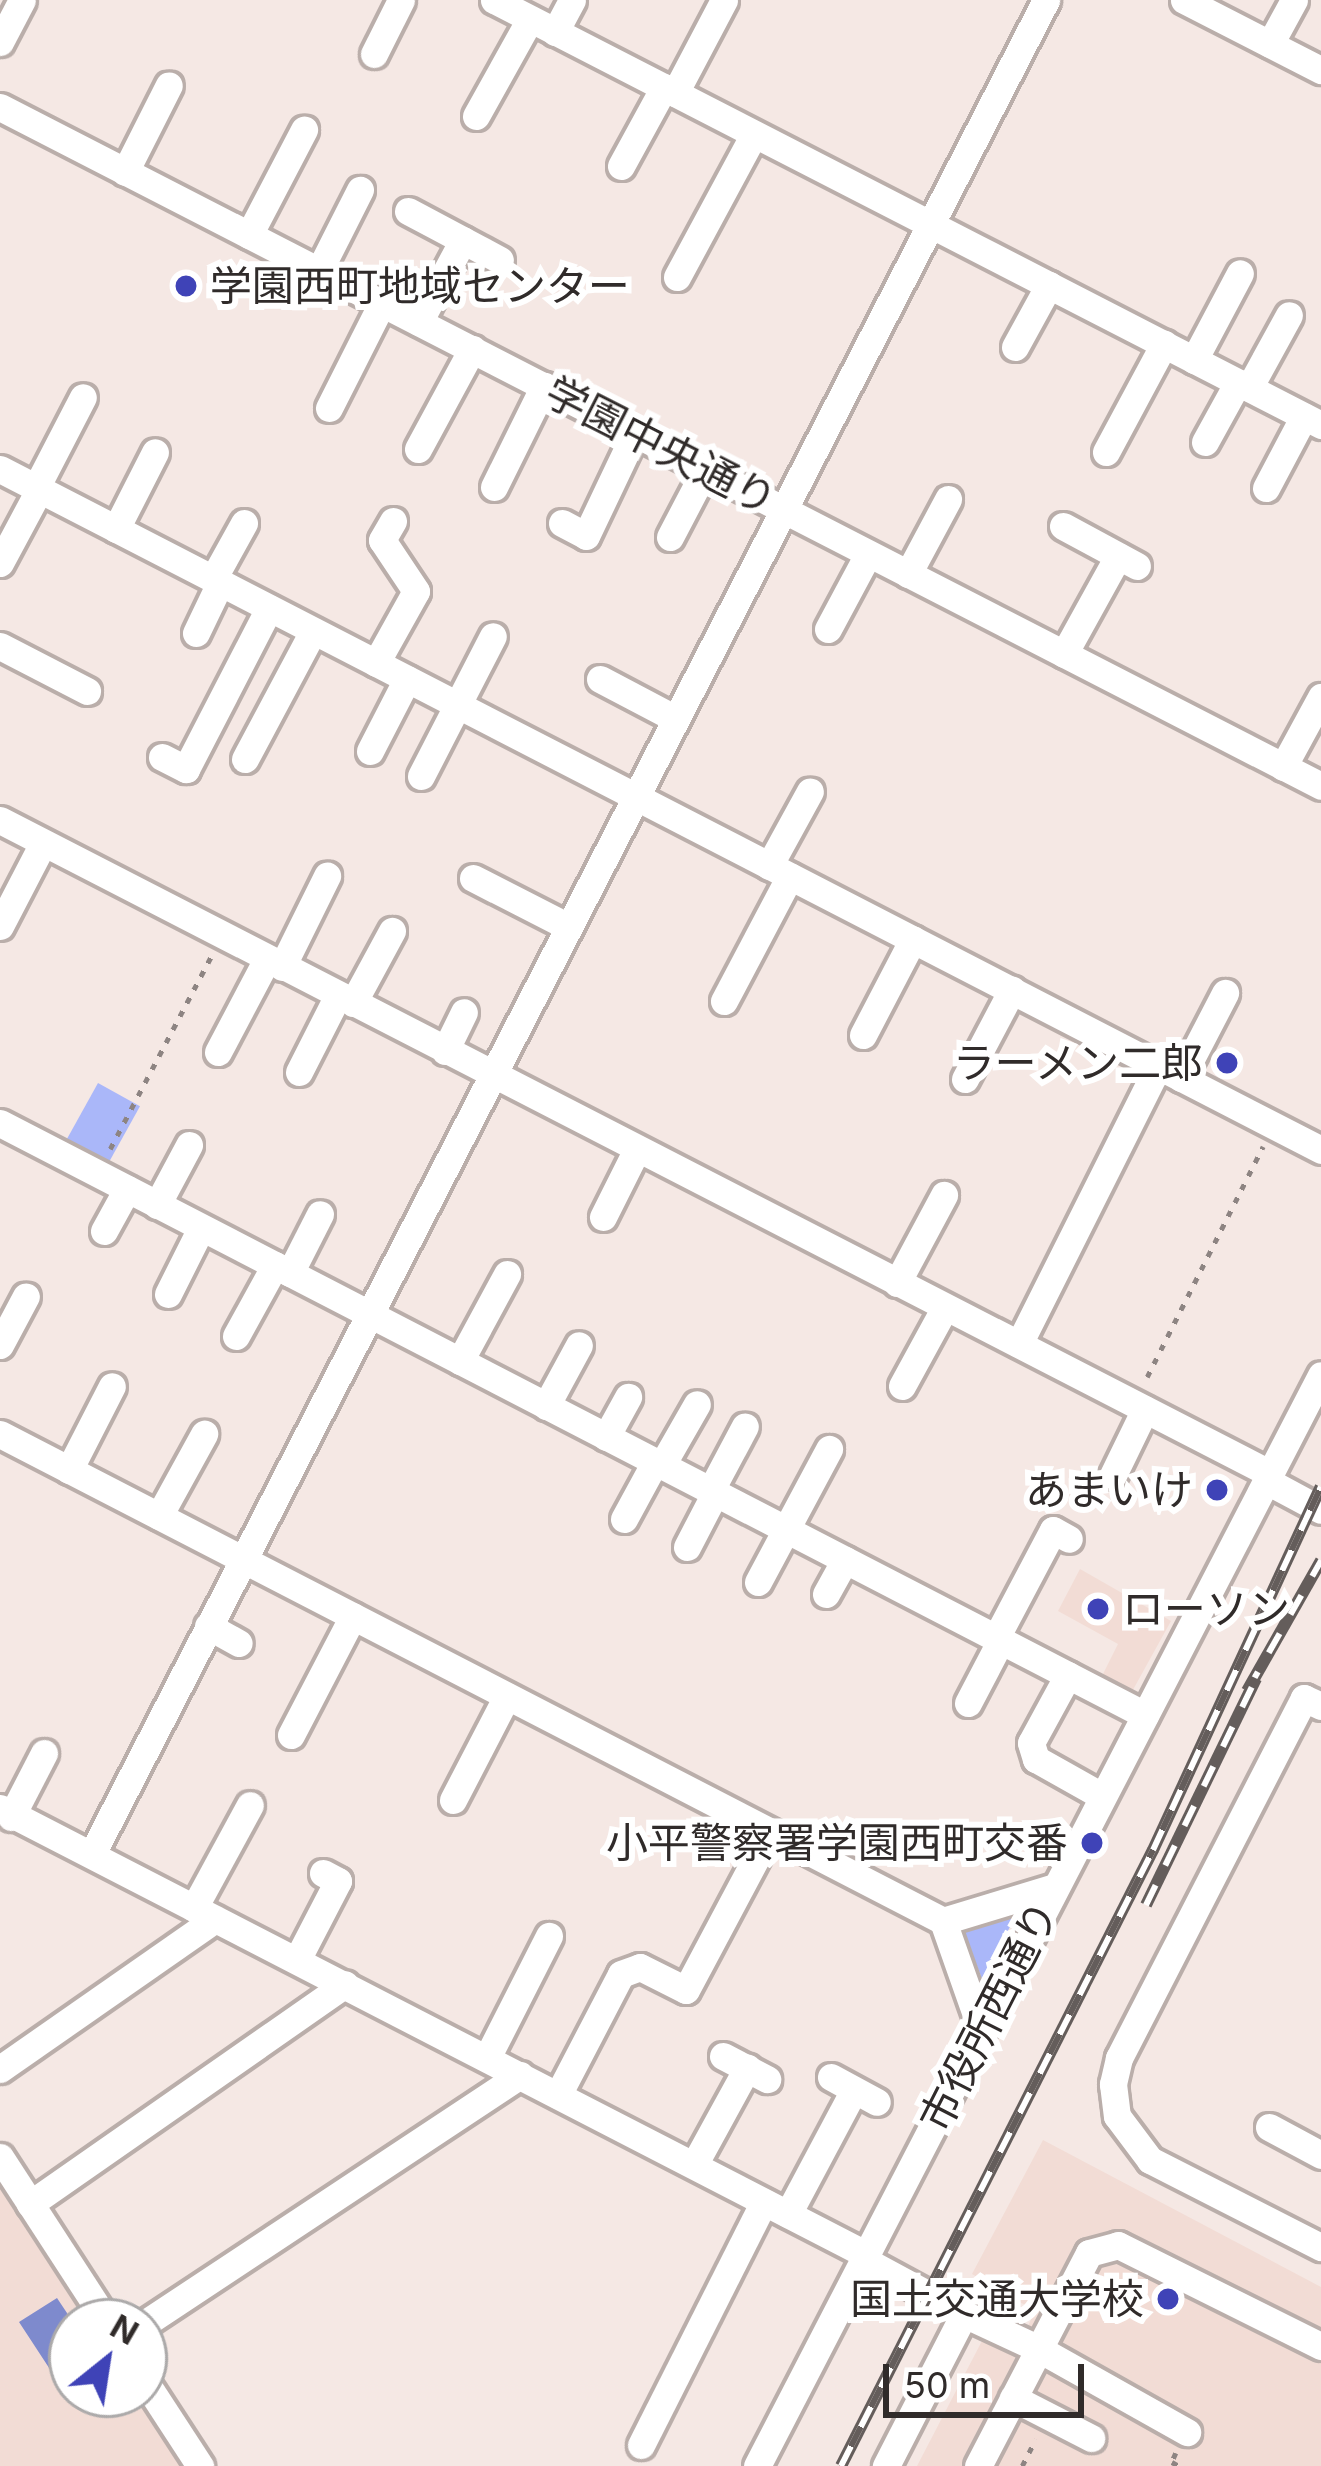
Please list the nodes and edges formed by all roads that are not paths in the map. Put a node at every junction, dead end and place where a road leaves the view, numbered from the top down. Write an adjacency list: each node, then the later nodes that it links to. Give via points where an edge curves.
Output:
1 (22, 0): 10 (street)
2 (401, 0): 12 (street)
3 (494, 0): 9 (street)
4 (572, 0): 9 (street)
5 (724, 0): 15 (street)
6 (1046, 0): 24 (street)
7 (1184, 0): 11 (street)
8 (1294, 0): 11 (street)
9 (543, 25): 15 (street); 17 (street)
10 (0, 42)
11 (1270, 44): 13 (street)
12 (374, 54)
13 (1321, 70)
14 (169, 86): 21 (street)
15 (669, 90): 19 (street); 20 (street)
16 (0, 107): 21 (street, 学園中央通り)
17 (476, 116)
18 (304, 130): 25 (street)
19 (754, 134): 24 (street); 30 (street)
20 (621, 166)
21 (125, 172): 25 (street, 学園中央通り)
22 (360, 190): 28 (street)
23 (408, 211): 26 (street)
24 (930, 224): 31 (street); 55 (street)
25 (249, 236): 28 (street, 学園中央通り)
26 (463, 240): 27 (street); 34 (street)
27 (500, 260)
28 (319, 271): 32 (street, 学園中央通り)
29 (1240, 273): 38 (street)
30 (677, 277)
31 (1048, 285): 35 (street); 36 (street)
32 (382, 303): 34 (street, 学園中央通り); 42 (street)
33 (1289, 315): 39 (street)
34 (418, 322): 37 (street, 学園中央通り)
35 (1164, 344): 38 (street); 48 (street)
36 (1015, 347)
37 (472, 350): 40 (street, 学園中央通り); 46 (street)
38 (1195, 360): 39 (street)
39 (1244, 385): 43 (street); 45 (street)
40 (544, 386): 44 (street, 学園中央通り); 51 (street)
41 (83, 397): 53 (street)
42 (328, 408)
43 (1312, 420): 52 (street)
44 (635, 433): 50 (street, 学園中央通り); 58 (street, via 586,536)
45 (1205, 442)
46 (418, 449)
47 (155, 452): 60 (street)
48 (1106, 452)
49 (0, 470): 53 (street)
50 (705, 470): 55 (street, 学園中央通り); 61 (street)
51 (494, 487)
52 (1266, 488)
53 (37, 489): 60 (street); 63 (street)
54 (948, 499): 64 (street)
55 (782, 509): 62 (street, 学園中央通り); 79 (street)
56 (392, 521): 73 (street, via 382,540 416,591)
57 (244, 523): 65 (street)
58 (562, 524)
59 (1063, 526): 72 (street, via 1128,561)
60 (116, 530): 65 (street)
61 (670, 537)
62 (868, 554): 64 (street, 学園中央通り); 67 (street)
63 (0, 563)
64 (908, 574): 72 (street, 学園中央通り)
65 (216, 581): 66 (street); 69 (street)
66 (269, 608): 68 (street); 81 (street, via 186,769)
67 (828, 629)
68 (314, 631): 73 (street); 82 (street)
69 (196, 633)
70 (493, 636): 78 (street)
71 (0, 646): 76 (street)
72 (1064, 654): 83 (street, 学園中央通り)
73 (376, 663): 74 (street)
74 (407, 679): 78 (street); 80 (street)
75 (600, 679): 79 (street)
76 (87, 692)
77 (1321, 697): 83 (street)
78 (458, 705): 84 (street); 87 (street)
79 (674, 718): 87 (street)
80 (370, 751)
81 (162, 758)
82 (245, 759)
83 (1283, 766): 85 (street, 学園中央通り)
84 (421, 776)
85 (1321, 786)
86 (810, 790): 90 (street)
87 (633, 796): 90 (street); 94 (street)
88 (0, 820): 89 (street)
89 (44, 843): 93 (street); 97 (street)
90 (779, 871): 96 (street); 101 (street)
91 (327, 876): 97 (street)
92 (473, 878): 94 (street)
93 (0, 926)
94 (567, 926): 108 (street)
95 (392, 931): 100 (street)
96 (913, 939): 98 (street); 103 (street)
97 (274, 963): 100 (street); 105 (street)
98 (1012, 990): 107 (street); 109 (street)
99 (1225, 993): 107 (street)
100 (345, 999): 104 (street); 106 (street)
101 (724, 1001)
102 (464, 1012): 104 (street)
103 (863, 1035)
104 (446, 1051): 108 (street)
105 (218, 1052)
106 (298, 1072)
107 (1170, 1072): 113 (street); 130 (street)
108 (491, 1074): 112 (street); 127 (street)
109 (965, 1079)
110 (0, 1124): 114 (street)
111 (190, 1145): 116 (street)
112 (637, 1149): 118 (street); 123 (street)
113 (1321, 1150)
114 (127, 1189): 116 (street); 120 (street)
115 (944, 1196): 123 (street)
116 (158, 1205): 119 (street)
117 (320, 1214): 121 (street)
118 (602, 1217)
119 (201, 1228): 121 (street); 124 (street)
120 (104, 1231)
121 (282, 1269): 127 (street); 128 (street)
122 (507, 1274): 132 (street)
123 (897, 1283): 126 (street)
124 (168, 1294)
125 (26, 1296): 129 (street)
126 (945, 1307): 130 (street); 135 (street)
127 (368, 1314): 132 (street); 156 (street)
128 (236, 1336)
129 (0, 1345)
130 (1018, 1345): 139 (street)
131 (579, 1346): 138 (street)
132 (460, 1361): 138 (street)
133 (1321, 1375): 148 (street, 市役所西通り)
134 (112, 1386): 146 (street)
135 (902, 1386)
136 (628, 1397): 143 (street)
137 (697, 1405): 145 (street)
138 (546, 1406): 143 (street)
139 (1139, 1406): 147 (street); 148 (street)
140 (745, 1426): 149 (street)
141 (0, 1434): 146 (street)
142 (204, 1434): 151 (street)
143 (606, 1437): 145 (street)
144 (829, 1449): 153 (street)
145 (658, 1463): 149 (street); 152 (street)
146 (69, 1470): 151 (street)
147 (1112, 1475)
148 (1267, 1477): 150 (street); 168 (street, 市役所西通り)
149 (713, 1492): 153 (street); 155 (street)
150 (1321, 1510)
151 (159, 1516): 156 (street)
152 (624, 1519)
153 (787, 1530): 157 (street); 158 (street)
154 (1069, 1538): 162 (street, via 1054,1530)
155 (687, 1547)
156 (243, 1559): 160 (street); 161 (street)
157 (845, 1560): 159 (street); 162 (street)
158 (758, 1582)
159 (826, 1594)
160 (353, 1616): 165 (street); 169 (street)
161 (208, 1626): 163 (street); 176 (street)
162 (999, 1639): 164 (street); 166 (street)
163 (239, 1643)
164 (1069, 1675): 168 (street); 171 (street, via 1031,1743 1036,1759)
165 (507, 1696): 172 (street); 175 (street)
166 (968, 1703)
167 (1321, 1706): 197 (street, via 1304,1698 1119,2058 1113,2084 1117,2116 1150,2160)
168 (1145, 1715): 171 (street, 市役所西通り)
169 (291, 1735)
170 (44, 1753): 174 (street)
171 (1102, 1796): 178 (street, 市役所西通り)
172 (453, 1800)
173 (250, 1804): 179 (street)
174 (5, 1812): 176 (street)
175 (770, 1832): 180 (street); 190 (street, via 686,1990 640,1967 621,1974)
176 (92, 1852): 179 (street)
177 (323, 1873): 182 (street, via 338,1881)
178 (1055, 1887): 180 (street); 184 (street, 市役所西通り)
179 (205, 1914): 182 (street); 187 (street)
180 (943, 1921): 184 (street)
181 (549, 1936): 185 (street)
182 (297, 1960): 183 (street)
183 (345, 1984): 185 (street); 195 (street)
184 (981, 2029): 198 (street, 市役所西通り)
185 (488, 2058): 188 (street)
186 (746, 2068): 194 (street)
187 (0, 2069)
188 (520, 2075): 190 (street); 200 (street)
189 (854, 2089): 196 (street)
190 (558, 2095): 194 (street)
191 (1269, 2127): 192 (street)
192 (1321, 2155)
193 (2, 2164): 195 (street)
194 (694, 2165): 196 (street)
195 (31, 2204): 199 (street)
196 (776, 2208): 198 (street); 208 (street)
197 (1321, 2247)
198 (865, 2257): 201 (street); 210 (street, 市役所西通り)
199 (92, 2298)
200 (168, 2308)
201 (964, 2314): 203 (street); 211 (street)
202 (1321, 2346): 203 (street, via 1118,2245 1089,2252)
203 (1039, 2349): 204 (street); 206 (street)
204 (1012, 2398): 207 (street); 212 (street)
205 (168, 2417): 209 (street)
206 (1187, 2432)
207 (1091, 2438)
208 (641, 2445)
209 (200, 2466)
210 (757, 2466)
211 (886, 2466)
212 (979, 2466)

